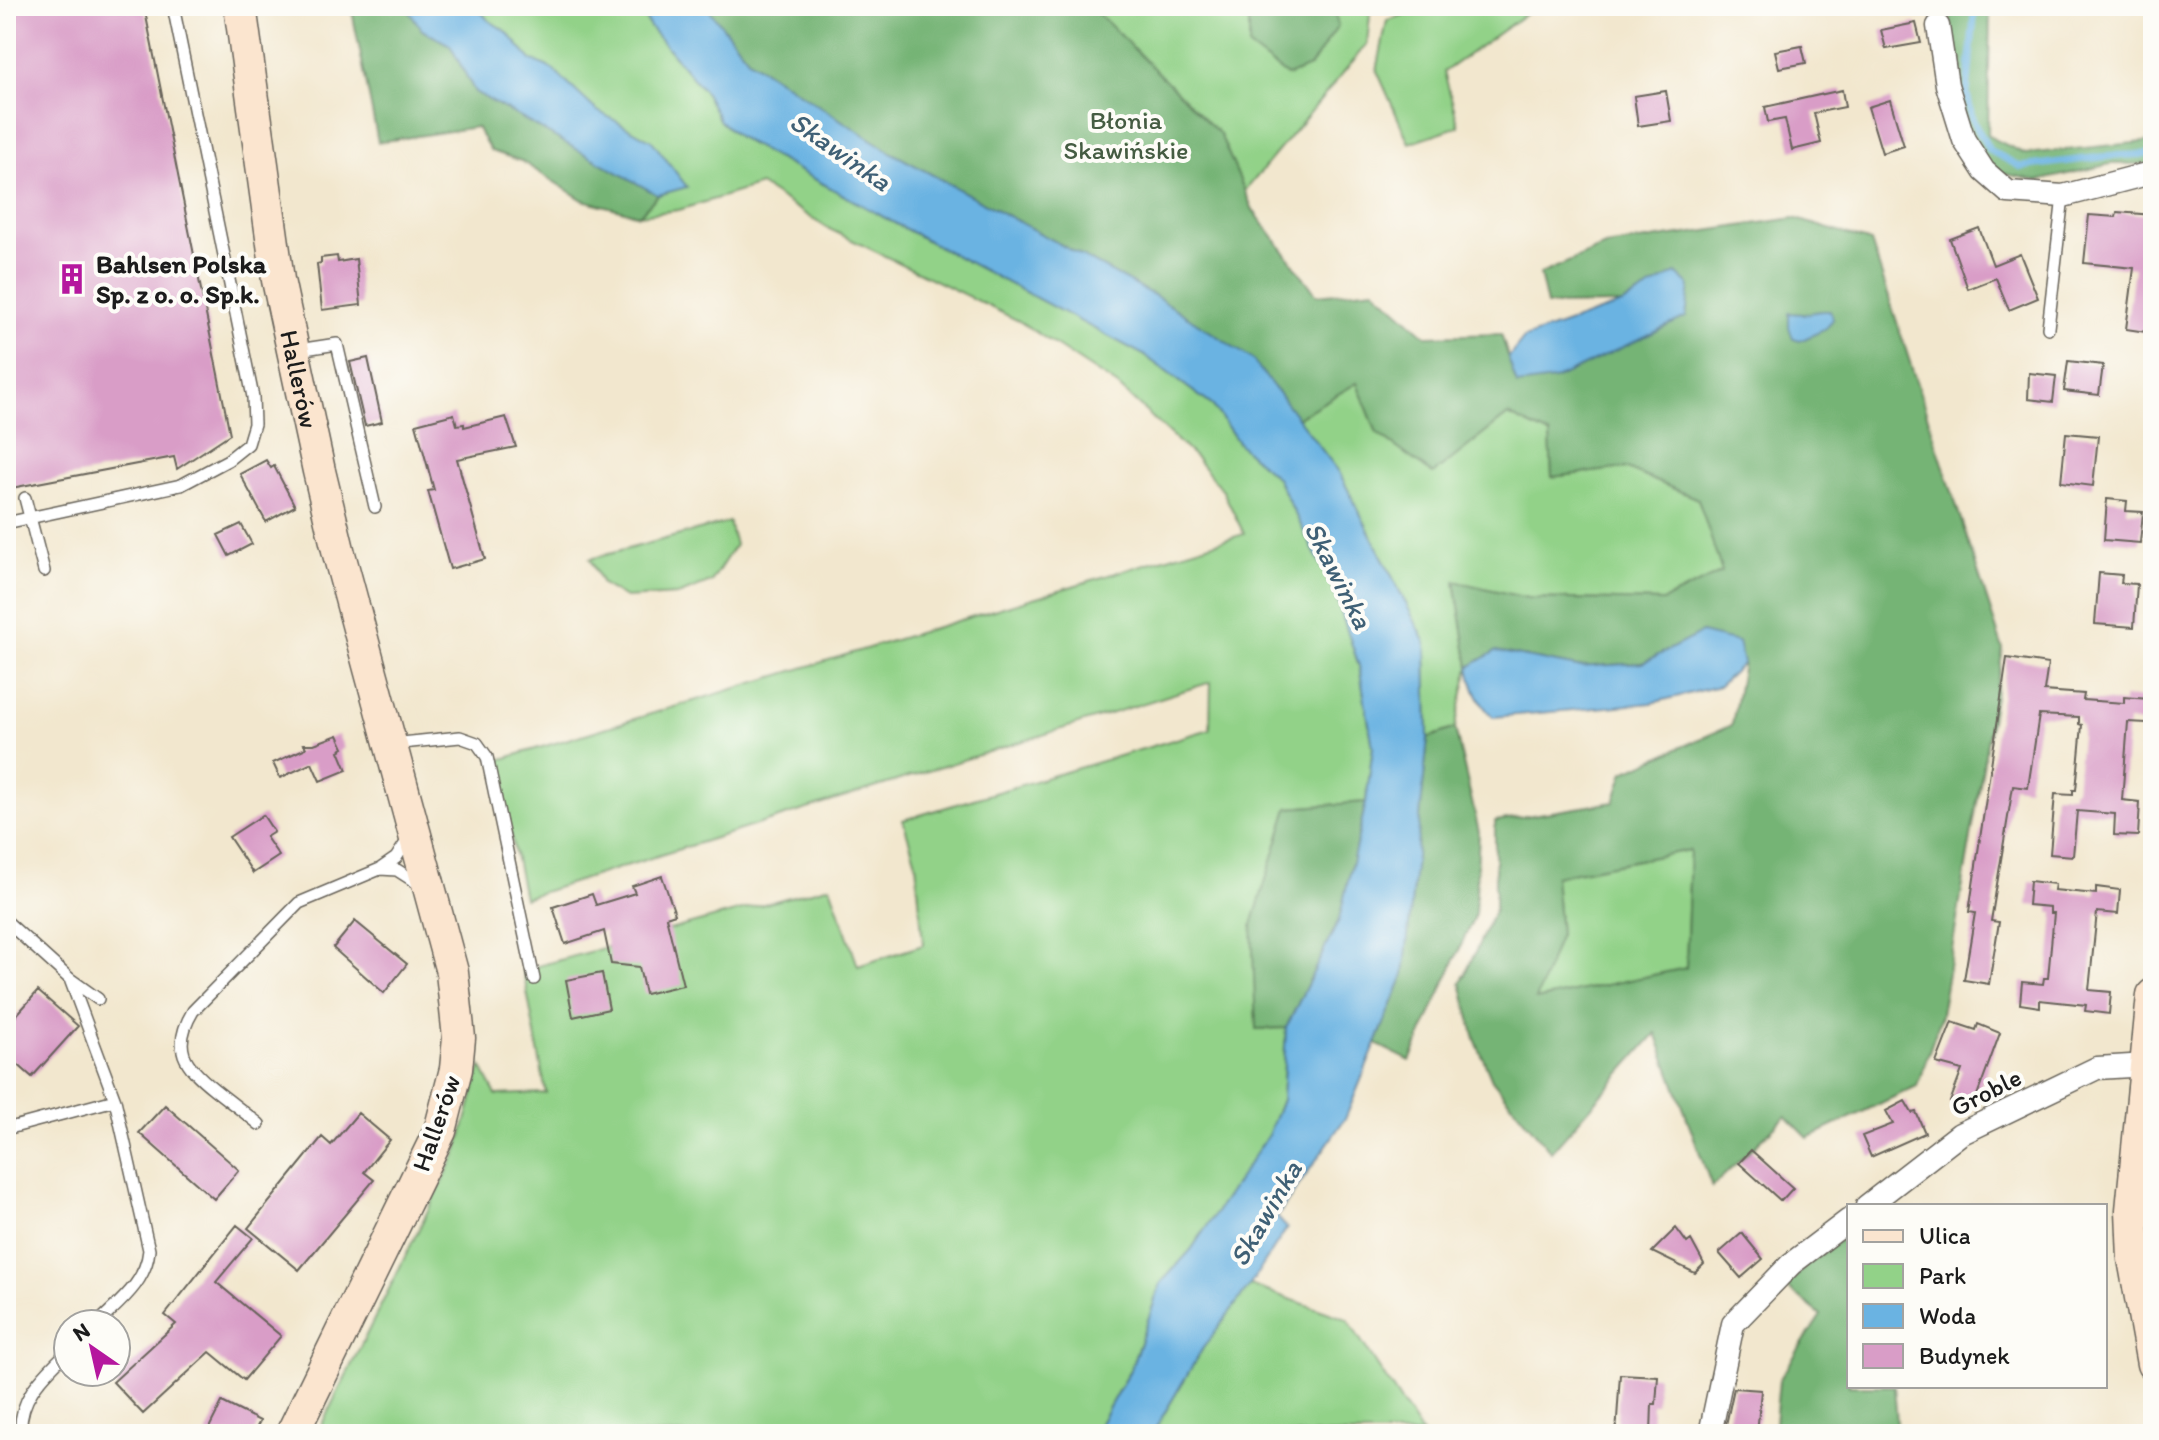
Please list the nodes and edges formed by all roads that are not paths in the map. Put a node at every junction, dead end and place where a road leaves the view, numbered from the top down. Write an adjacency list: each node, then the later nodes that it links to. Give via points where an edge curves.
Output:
1 (173, 6): 10 (lane, via 253,397 254,424 248,444 181,485)
2 (240, 6): 7 (street, Hallerów, via 278,280)
3 (1938, 26): 5 (street, via 1952,110 1973,157 2008,192)
4 (2153, 176): 5 (street)
5 (2063, 196): 6 (lane)
6 (2048, 328)
7 (293, 351): 9 (lane, via 337,344); 13 (street, Hallerów, via 339,554)
8 (25, 498): 10 (lane)
9 (375, 507)
10 (30, 518): 11 (lane); 12 (lane)
11 (6, 523)
12 (44, 571)
13 (391, 744): 14 (street, Hallerów); 19 (lane, via 460,737 477,743 487,757)
14 (411, 818): 15 (lane, via 405,846); 16 (street, Hallerów)
15 (380, 869): 16 (lane, via 409,876); 24 (lane, via 299,903 193,1011 184,1027 184,1060 193,1073)
16 (432, 896): 32 (street, Hallerów, via 458,1008 449,1101 424,1166)
17 (6, 921): 18 (lane)
18 (70, 979): 21 (lane); 23 (lane)
19 (534, 979)
20 (2153, 995): 22 (street)
21 (98, 999)
22 (2147, 1065): 26 (street, Groble, via 2097,1068 1960,1134); 29 (street, via 2132,1210 2134,1259)
23 (115, 1100): 25 (lane); 28 (lane, via 149,1250 133,1289)
24 (259, 1124)
25 (6, 1129)
26 (1870, 1204)
27 (1847, 1222): 33 (street, via 1791,1264 1733,1324)
28 (113, 1308)
29 (2153, 1364)
30 (52, 1366): 31 (lane, via 23,1408)
31 (21, 1434)
32 (292, 1434)
33 (1710, 1434)

